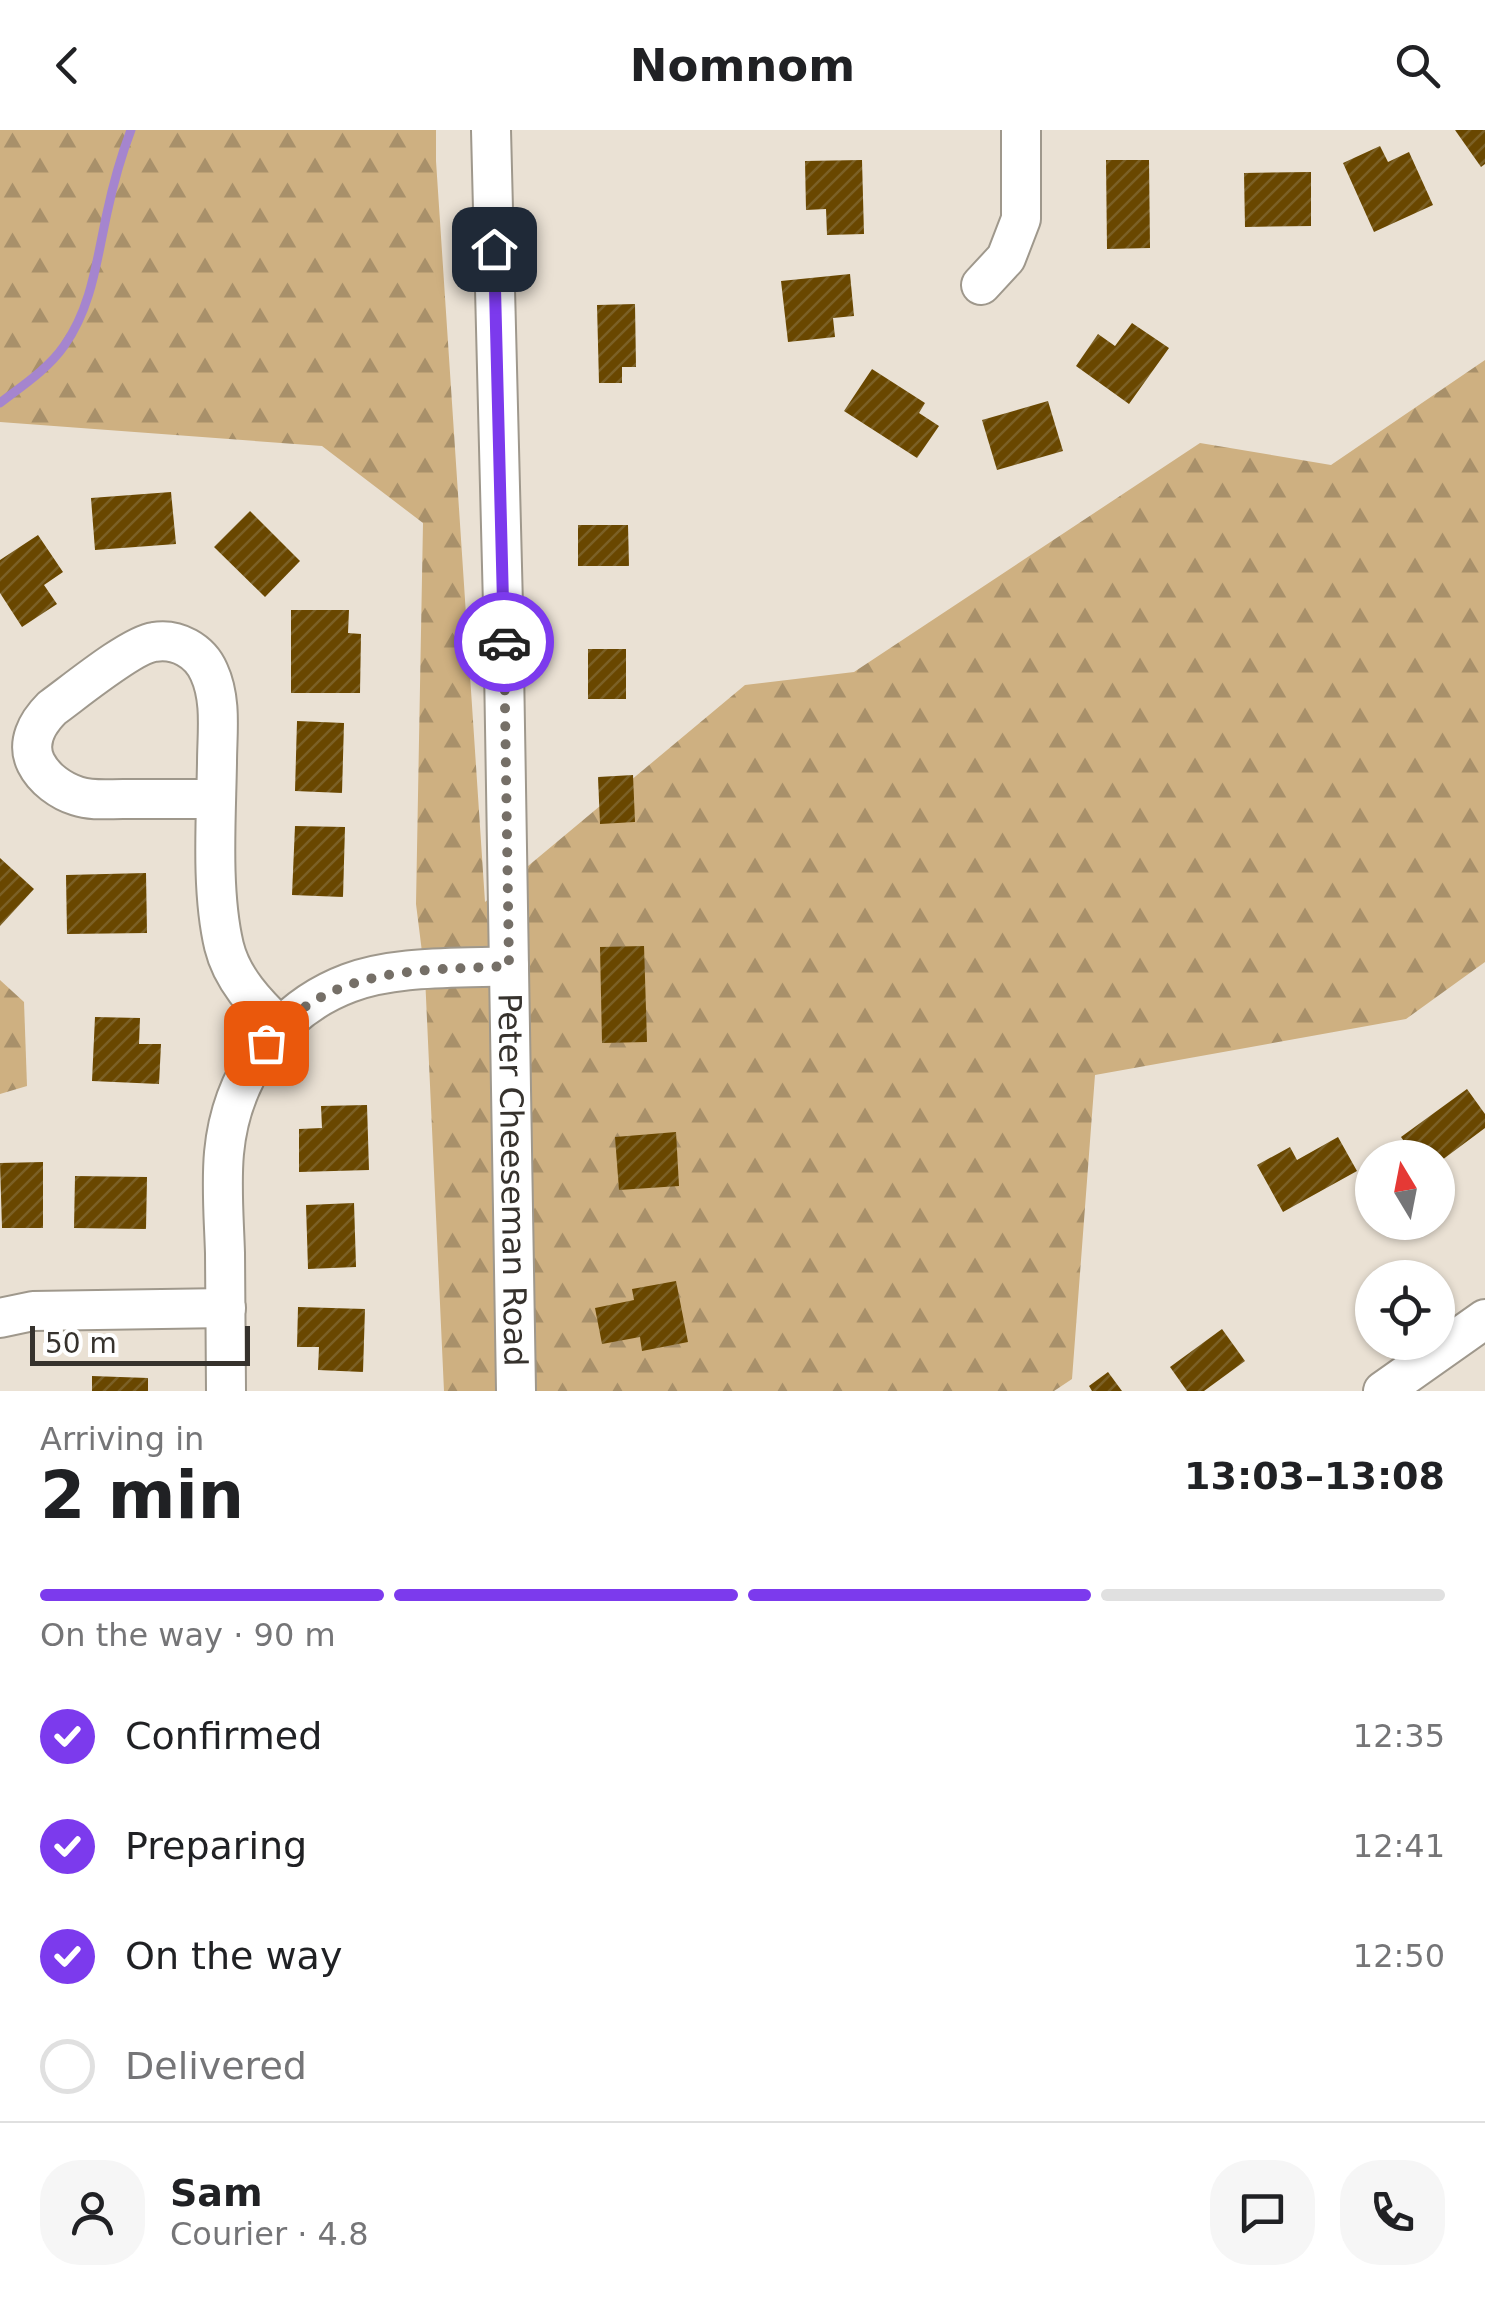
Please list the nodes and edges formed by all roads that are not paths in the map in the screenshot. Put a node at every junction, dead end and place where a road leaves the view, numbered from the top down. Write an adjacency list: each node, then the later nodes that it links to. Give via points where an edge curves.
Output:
1 (491, 130): 5 (street, Peter Cheeseman Road)
2 (1021, 130): 3 (street, via 1021,218 1006,258)
3 (981, 285)
4 (216, 799): 4 (street, via 217,700 208,670 189,648 167,641 144,644 52,708 36,730 37,766 79,797); 6 (street, via 224,946 248,992)
5 (509, 966): 6 (street, via 368,977 314,1000); 11 (street, Peter Cheeseman Road)
6 (280, 1027): 7 (street, via 245,1076 227,1134)
7 (226, 1308): 8 (street, via 33,1311); 10 (street)
8 (0, 1318)
9 (1485, 1319): 12 (street)
10 (226, 1391)
11 (516, 1391)
12 (1383, 1391)

